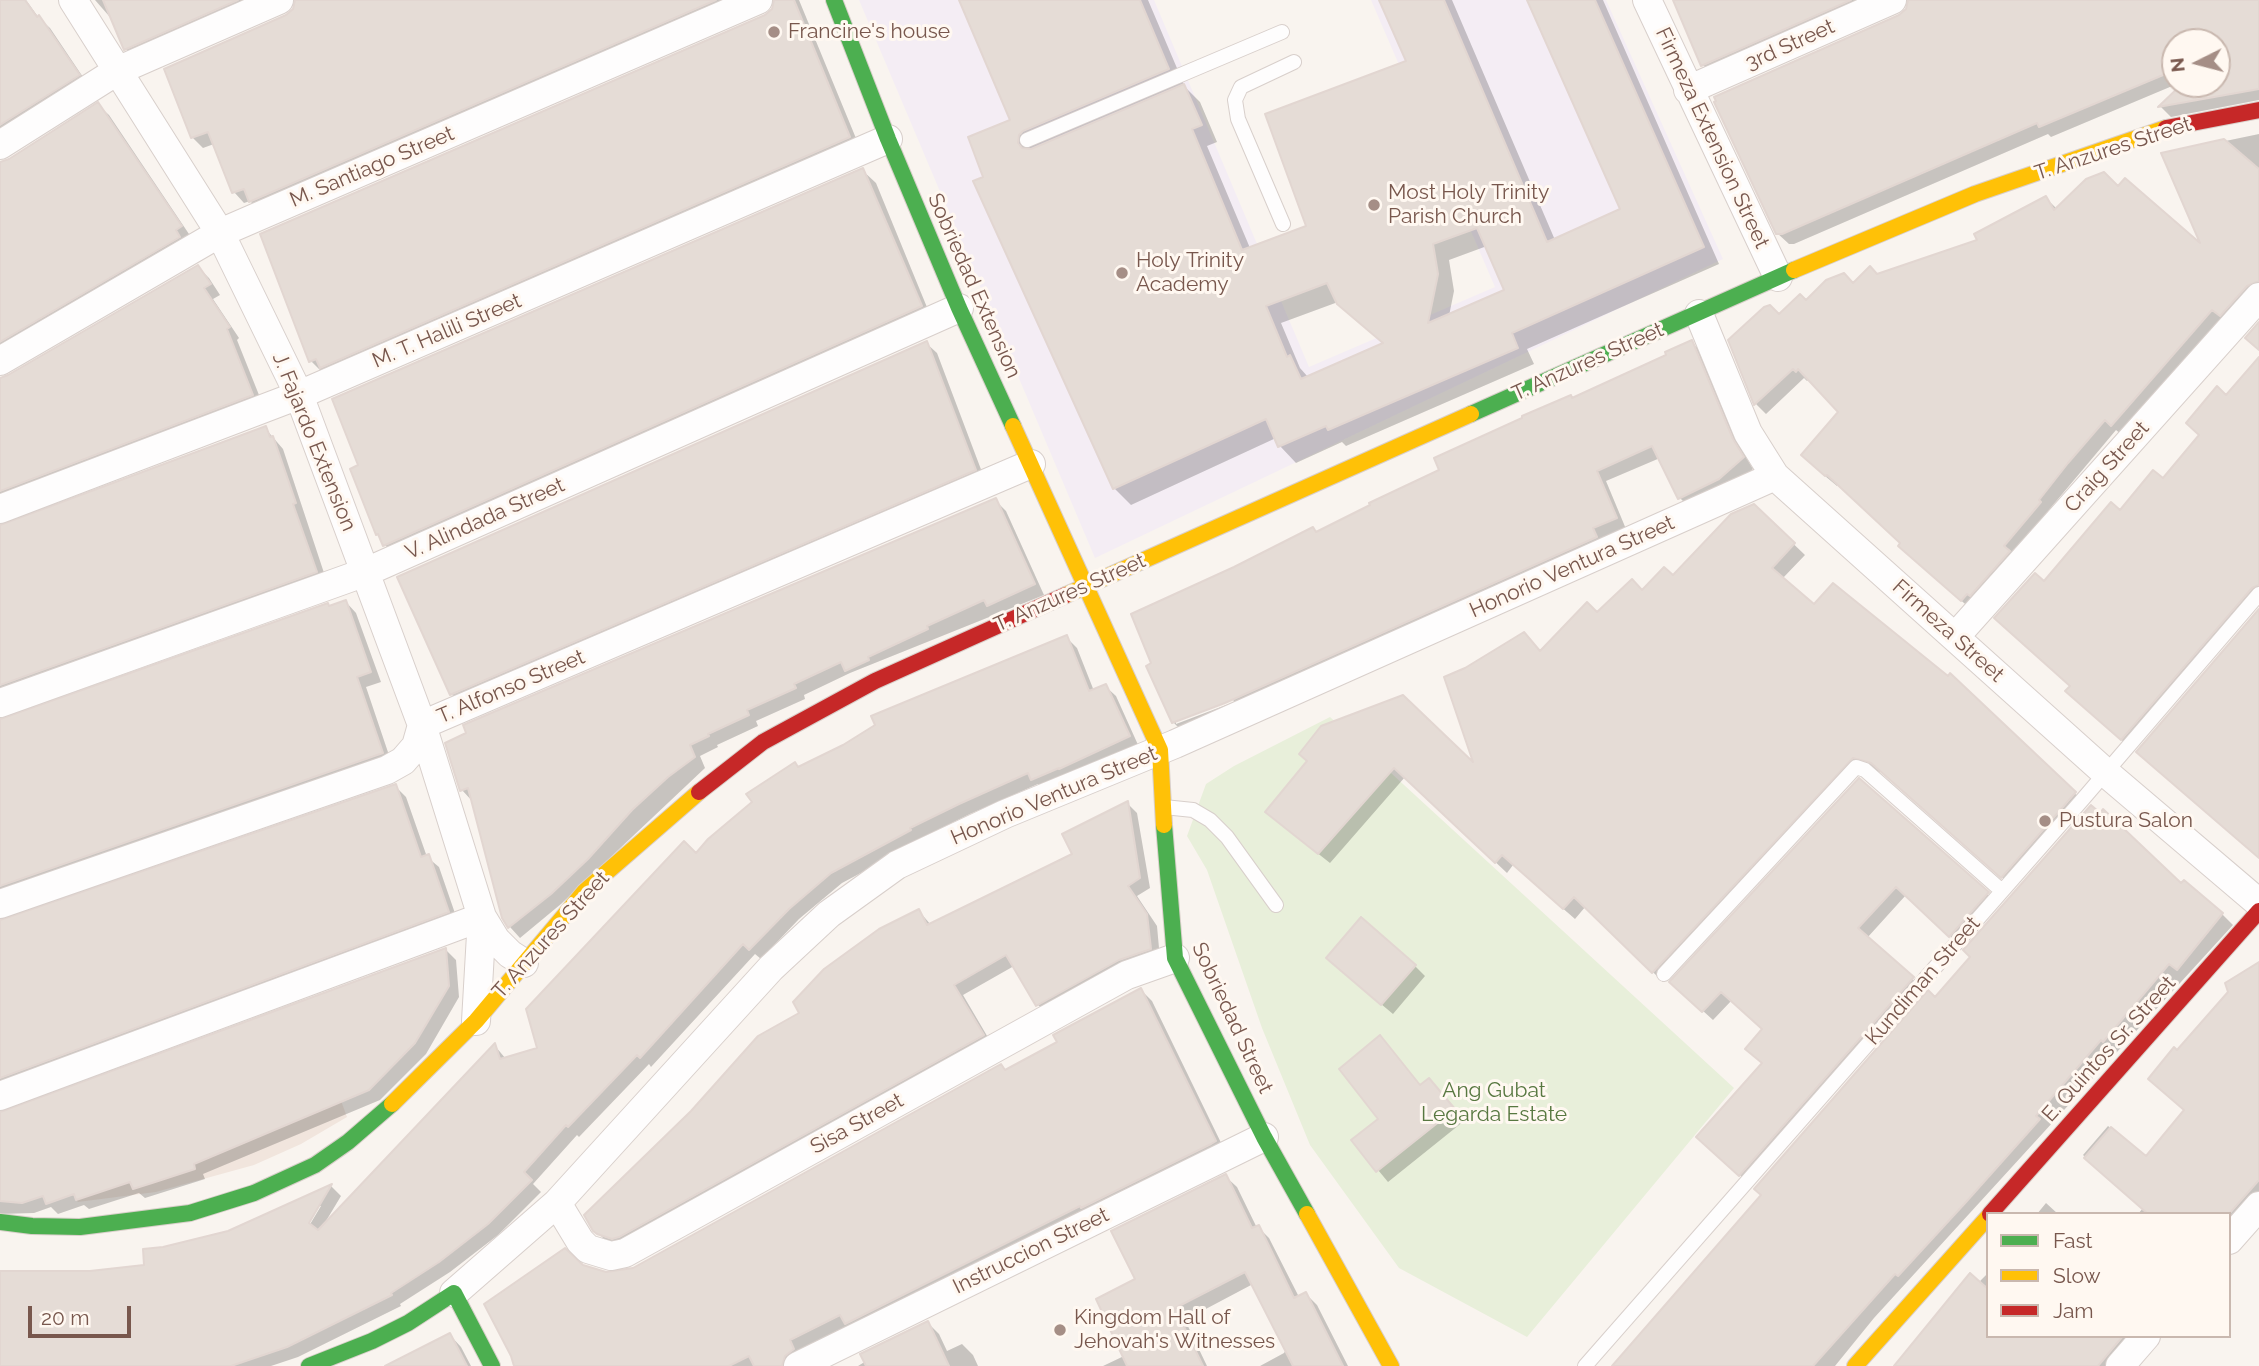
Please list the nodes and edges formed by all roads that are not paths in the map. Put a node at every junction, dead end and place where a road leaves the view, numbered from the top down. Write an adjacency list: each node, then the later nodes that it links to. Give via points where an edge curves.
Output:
1 (73, 0): 9 (street, J. Fajardo Extension)
2 (279, 0): 9 (street)
3 (758, 0): 16 (street, M. Santiago Street)
4 (834, 0): 12 (street, Sobriedad Extension)
5 (1647, 0): 10 (street, Firmeza Extension Street)
6 (1892, 0): 10 (street, 3rd Street)
7 (1282, 32): 13 (lane)
8 (1294, 62): 15 (lane, via 1241,87 1235,100 1238,119)
9 (117, 71): 14 (street); 16 (street, J. Fajardo Extension)
10 (1688, 90): 17 (street, Firmeza Extension Street)
11 (2259, 110): 17 (street, T. Anzures Street, via 2165,128 1975,194)
12 (888, 139): 19 (street, Sobriedad Extension); 22 (street, M. T. Halili Street)
13 (1027, 140)
14 (0, 145)
15 (1283, 224)
16 (220, 233): 21 (street, M. Santiago Street); 22 (street, J. Fajardo Extension)
17 (1778, 277): 20 (street, T. Anzures Street)
18 (2259, 297): 29 (street, Craig Street)
19 (959, 308): 23 (street, Sobriedad Extension); 26 (street, V. Alindada Street)
20 (1699, 314): 24 (street, Firmeza Street, via 1748,433); 27 (street, T. Anzures Street)
21 (0, 361)
22 (299, 395): 25 (street, M. T. Halili Street); 26 (street, J. Fajardo Extension)
23 (1031, 464): 27 (street, Sobriedad Extension); 31 (street, T. Alfonso Street)
24 (1775, 476): 29 (street, Firmeza Street); 32 (street, Honorio Ventura Street)
25 (0, 509)
26 (366, 572): 30 (street, V. Alindada Street); 31 (street, J. Fajardo Extension)
27 (1084, 586): 32 (street, Sobriedad Street); 42 (street, T. Anzures Street, via 876,681 763,742 682,805 585,891)
28 (2259, 594): 33 (lane, Kundiman Street)
29 (1955, 637): 33 (street, Firmeza Street)
30 (0, 703)
31 (422, 725): 37 (street, T. Alfonso Street, via 416,746 387,770); 40 (street, J. Fajardo Extension)
32 (1160, 750): 34 (street, Sobriedad Street); 47 (street, Honorio Ventura Street, via 897,865 829,914 772,968)
33 (2106, 773): 35 (lane, Kundiman Street); 36 (street, Firmeza Street)
34 (1163, 807): 38 (lane, via 1193,810 1210,820); 41 (street, Sobriedad Street)
35 (2002, 891): 43 (lane, via 1856,766); 59 (lane, Kundiman Street)
36 (2259, 903)
37 (0, 904)
38 (1276, 905)
39 (2259, 911): 49 (street, E. Quintos Sr. Street)
40 (482, 917): 42 (street, J. Fajardo Extension, via 495,940); 44 (street, J. Fajardo Extension); 45 (street)
41 (1175, 957): 46 (street, Sobriedad Street); 47 (street, Sisa Street, via 1127,975 625,1253 611,1256 589,1249)
42 (524, 963): 44 (street, T. Anzures Street)
43 (1664, 974)
44 (476, 1021): 51 (street, T. Anzures Street, via 348,1142 315,1165 254,1193 190,1213 80,1227)
45 (0, 1096)
46 (1264, 1137): 57 (street, Instruccion Street); 58 (street, Sobriedad Street)
47 (557, 1203): 53 (street, Honorio Ventura Street)
48 (2259, 1206): 52 (street)
49 (1992, 1212)
50 (1986, 1218): 60 (street, E. Quintos Sr. Street)
51 (0, 1222)
52 (2231, 1238)
53 (454, 1293): 55 (street, via 372,1341); 56 (street)
54 (2144, 1338): 61 (street)
55 (309, 1366)
56 (492, 1366)
57 (798, 1366)
58 (1391, 1366)
59 (1585, 1366)
60 (1855, 1366)
61 (2120, 1366)

